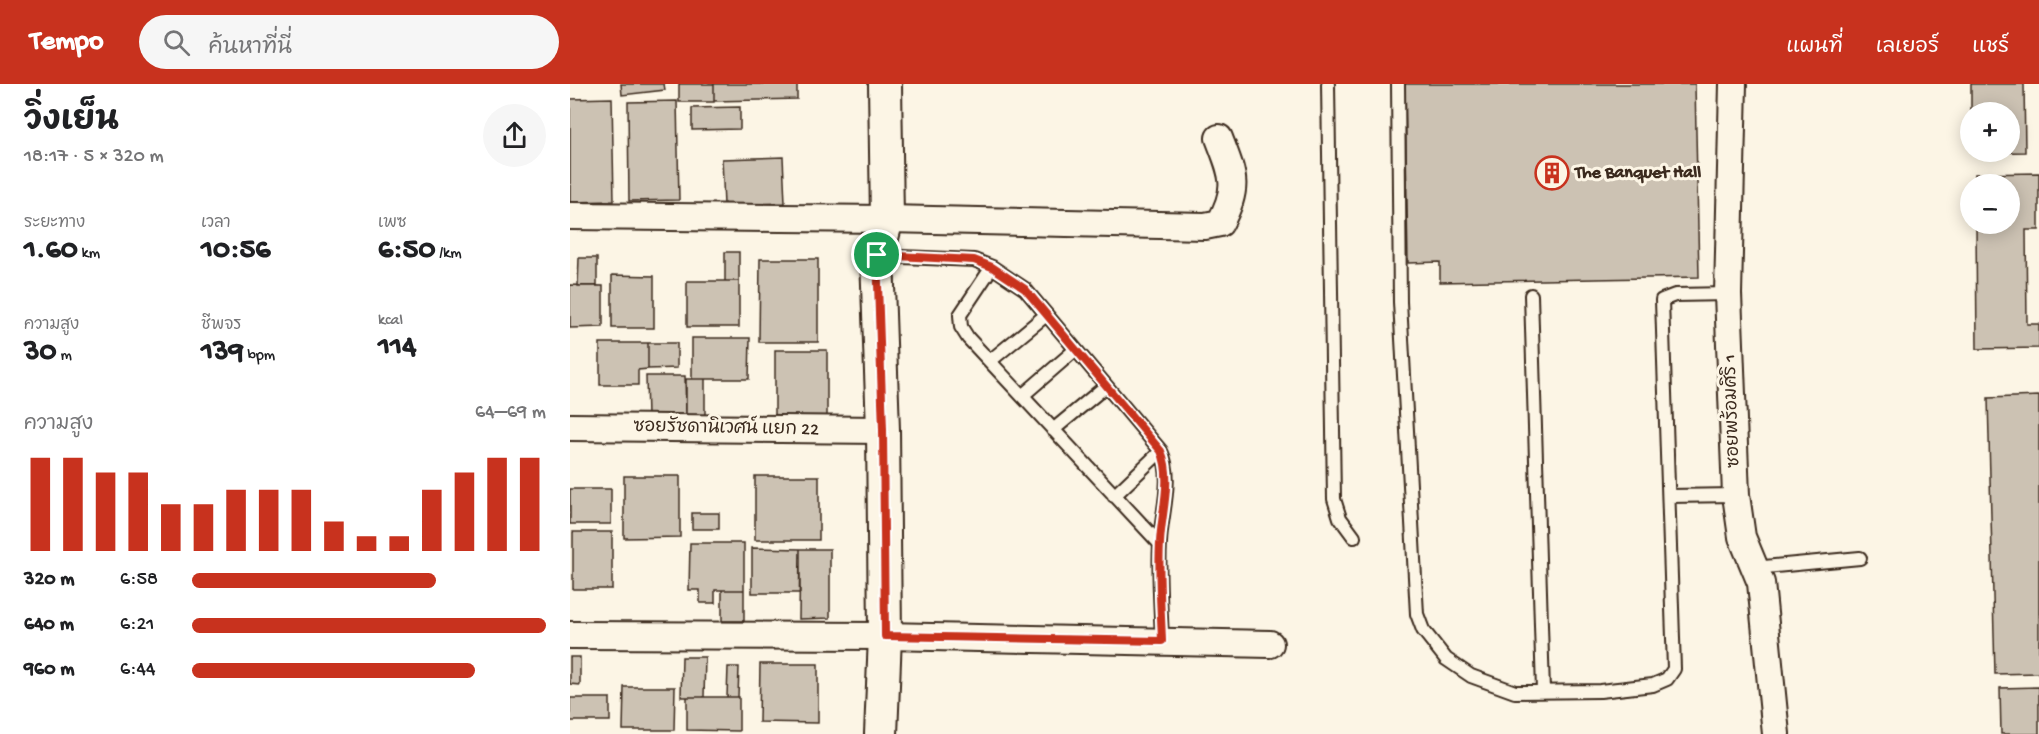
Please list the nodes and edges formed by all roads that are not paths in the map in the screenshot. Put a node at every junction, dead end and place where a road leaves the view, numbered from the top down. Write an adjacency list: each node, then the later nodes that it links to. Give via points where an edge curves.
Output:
1 (885, 84): 7 (street)
2 (1328, 84): 24 (lane, via 1334,499 1340,518)
3 (1398, 84): 32 (lane, via 1400,302 1417,614 1423,630 1446,659 1471,676 1515,692)
4 (1733, 84): 10 (street, ซอยพร้อมศิริ 1)
5 (1219, 138): 7 (street, via 1234,179 1220,223 1205,226)
6 (570, 216): 7 (street)
7 (887, 219): 8 (street)
8 (877, 255): 9 (lane, via 974,260); 18 (street)
9 (992, 267): 12 (lane, via 1025,289); 14 (lane, via 960,315 961,327)
10 (1728, 294): 21 (street, ซอยพร้อมศิริ 1); 23 (lane, via 1675,295 1662,300)
11 (1531, 295): 32 (lane)
12 (1046, 315): 13 (lane); 14 (lane)
13 (1075, 350): 15 (lane); 16 (lane)
14 (990, 361): 16 (lane)
15 (1106, 386): 19 (lane); 20 (lane)
16 (1022, 396): 19 (lane)
17 (570, 427): 18 (street, ซอยรัชดานิเวศน์ แยก 22)
18 (883, 430): 29 (street)
19 (1053, 430): 22 (lane)
20 (1161, 451): 22 (lane); 25 (lane, via 1166,476)
21 (1736, 495): 23 (lane); 27 (street, ซอยพร้อมศิริ 1, via 1742,537)
22 (1114, 496): 25 (lane)
23 (1669, 496): 32 (lane, via 1674,669 1667,679 1653,685)
24 (1354, 537)
25 (1160, 544): 30 (lane)
26 (1860, 558): 27 (lane)
27 (1754, 568): 34 (street, ซอยพร้อมศิริ 1, via 1761,583)
28 (570, 635): 29 (street)
29 (885, 636): 30 (street); 33 (street)
30 (1162, 641): 31 (street)
31 (1270, 644)
32 (1544, 692)
33 (881, 734)
34 (1776, 734)

